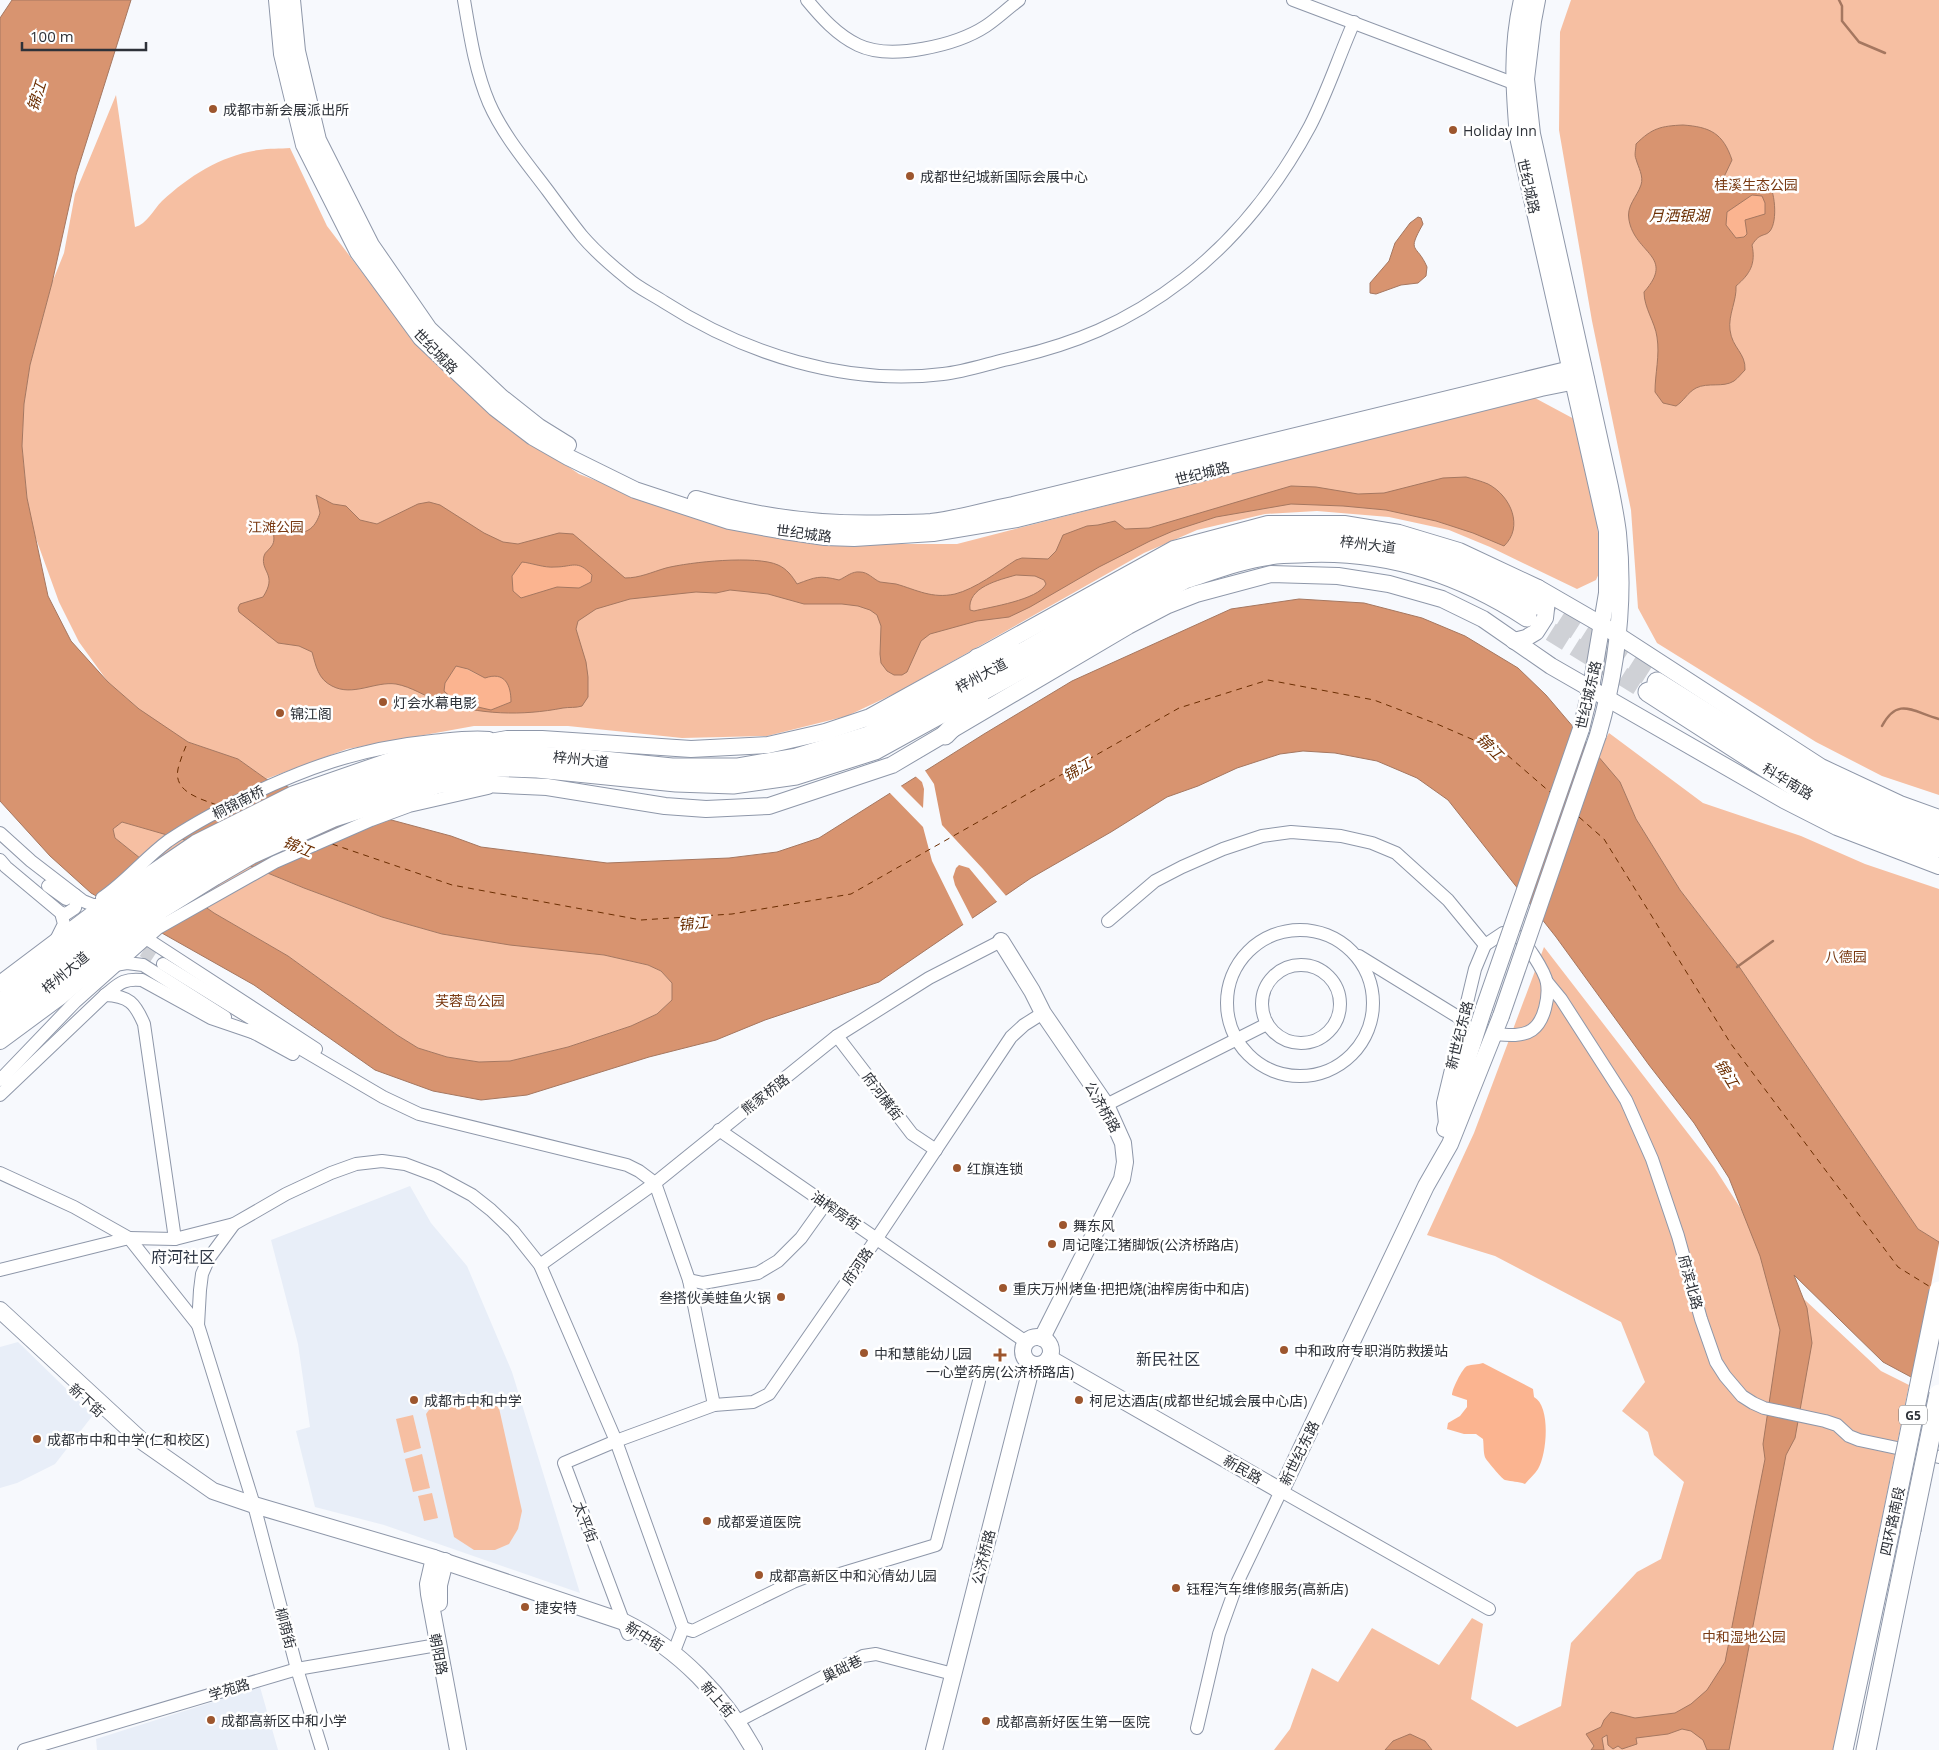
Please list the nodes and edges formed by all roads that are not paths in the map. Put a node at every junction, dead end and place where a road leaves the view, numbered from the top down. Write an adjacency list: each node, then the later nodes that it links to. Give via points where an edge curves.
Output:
1 (277, 0): 11 (main road, 世纪城路, via 282,54 304,145 358,252 421,338 495,408 533,437 635,490 729,521 784,532 854,538 966,528 1017,519 1541,388)
2 (292, 0): 11 (main road, 世纪城路, via 297,51 318,140 371,245 429,329 501,397 539,427 574,448 640,482 731,509 784,520 826,524 931,522)
3 (464, 0): 9 (street, via 478,71 490,104 511,143 583,237 629,280 677,310 747,346 839,372 894,376 943,374 1048,350 1100,331 1185,279 1252,213 1285,168 1311,124)
4 (807, 0): 5 (street, via 846,39 860,46 885,51 908,50 960,39 986,26)
5 (1019, 0)
6 (1293, 0): 9 (street)
7 (1522, 0): 10 (main road, 世纪城路, via 1515,43)
8 (1537, 0): 10 (main road, 世纪城路)
9 (1354, 22): 10 (street)
10 (1520, 81): 11 (main road, 世纪城路)
11 (1579, 374): 13 (main road, 世纪城东路, via 1607,531 1607,593); 14 (main road, 世纪城东路, via 1610,487 1618,533)
12 (1534, 603): 13 (main road); 15 (main road, via 1547,600 1545,618 1536,632); 16 (highway, 梓州大道, via 1494,580 1431,556 1380,542 1268,540 1182,563); 17 (main road, via 1459,551 1399,533 1344,524 1268,524 1174,549); 18 (highway, 梓州大道, via 1481,590 1432,569 1369,554 1325,551 1270,555 1186,579)
13 (1602, 625): 14 (main road); 19 (main road, 世纪城东路)
14 (1619, 636): 20 (main road, 世纪城东路); 22 (main road)
15 (1514, 641): 19 (main road); 21 (main road, via 1483,619 1442,599 1389,584 1338,576 1272,574 1196,594 1168,605)
16 (1029, 649): 17 (highway); 24 (highway, 梓州大道, via 868,736 796,758 737,768 672,768 566,757 488,754 456,758)
17 (978, 658): 24 (main road, via 870,717 825,732 768,745 691,750 542,738 507,739)
18 (992, 686): 21 (highway); 23 (highway, 梓州大道, via 875,750 796,775 733,784 676,782 537,768)
19 (1591, 688): 20 (main road); 49 (main road, 世纪城东路, bridge, via 1581,729)
20 (1608, 697): 33 (main road, via 1819,818); 51 (main road, 世纪城东路, bridge, via 1598,735)
21 (945, 735): 25 (main road, via 892,765 769,806 706,809 665,806)
22 (1821, 767): 26 (main road); 27 (main road, via 1900,804)
23 (467, 769): 24 (highway, 梓州大道); 25 (main road)
24 (403, 776): 25 (main road, via 439,785); 36 (highway, via 251,841); 36 (street, via 371,820 275,862); 36 (main road, 桐锦南桥, via 294,794 257,811 196,843)
25 (547, 787)
26 (1852, 800): 28 (highway, 科华南路); 31 (highway, 科华南路, via 1652,687 1797,788 1846,813)
27 (1939, 818)
28 (1939, 832)
29 (0, 833): 34 (street)
30 (0, 841): 34 (street, via 44,882)
31 (1939, 848)
32 (0, 860): 35 (street)
33 (1939, 866)
34 (70, 897): 35 (street, via 77,899 75,908 66,914); 36 (street)
35 (61, 913): 38 (street, via 64,924)
36 (123, 917): 38 (main road); 42 (street); 43 (street); 44 (main road, via 114,953); 48 (highway, 梓州大道); 53 (highway, 梓州大道, via 31,1001)
37 (1108, 921): 40 (street, via 1155,881 1182,867 1262,836 1290,832 1341,836 1396,853 1448,900)
38 (58, 938): 46 (main road)
39 (1001, 941): 50 (main road, 公济桥路); 57 (street, 熊家桥路, via 929,978)
40 (1486, 944): 45 (street, 府滨北路, via 1503,933 1515,935 1530,950); 52 (street, 新世纪东路, via 1475,969)
41 (1354, 953): 52 (street); 58 (street, via 1334,938 1310,930 1285,931 1262,940 1243,956 1230,978 1226,1003 1230,1028); 58 (street, via 1367,972 1373,995 1366,1033 1348,1058 1328,1071 1306,1076 1283,1075 1261,1066 1242,1050)
42 (162, 963): 43 (street); 55 (street, via 218,1013); 60 (street)
43 (117, 964): 44 (street); 61 (street, via 75,1002)
44 (91, 972): 59 (main road)
45 (1547, 982): 56 (street, via 1547,1003 1534,1029 1524,1033); 90 (street, 府滨北路, via 1626,1100 1652,1159 1716,1362 1731,1385 1742,1396 1764,1408 1837,1426 1859,1440)
46 (0, 984)
47 (105, 995): 55 (street, via 122,981 142,980 211,1018); 62 (street); 74 (street, via 132,1002 144,1024)
48 (0, 1004)
49 (1484, 1008): 64 (main road, 新世纪东路)
50 (1043, 1013): 63 (main road, 公济桥路); 66 (street, 府河路, via 1024,1024 1011,1038)
51 (1501, 1016): 56 (main road, 新世纪东路)
52 (1463, 1020): 64 (street, 新世纪东路, via 1443,1102)
53 (0, 1024)
54 (1268, 1024): 54 (street, via 1287,1040 1313,1041 1324,1035 1339,1013 1336,987 1329,977 1307,965 1294,965 1283,970 1273,977 1264,994 1263,1012); 58 (street)
55 (255, 1033): 60 (street, via 304,1059)
56 (1494, 1034): 69 (main road, 新世纪东路, via 1450,1144)
57 (837, 1036): 65 (street, 熊家桥路); 66 (street, 府河横街, via 912,1134)
58 (1237, 1040): 63 (street)
59 (0, 1041)
60 (335, 1069): 68 (street, via 419,1114 627,1165)
61 (0, 1080)
62 (0, 1095)
63 (1106, 1106): 82 (main road, 公济桥路, via 1123,1142 1125,1162 1122,1179)
64 (1446, 1128): 69 (main road, 新世纪东路)
65 (719, 1130): 68 (street, 熊家桥路); 70 (street, 油榨房街)
66 (936, 1150): 73 (street, 府河路)
67 (0, 1173): 72 (street, via 74,1207)
68 (655, 1184): 75 (street, 熊家桥路); 77 (street)
69 (1426, 1186): 91 (main road, 新世纪东路)
70 (826, 1203): 73 (street, 油榨房街); 77 (street, via 801,1238 778,1261 758,1273 702,1283)
71 (234, 1224): 74 (street); 75 (street, via 331,1173 356,1164 382,1160 438,1176 472,1195 513,1231); 81 (street, via 209,1258 202,1274)
72 (129, 1238): 74 (street); 76 (street); 81 (street)
73 (877, 1238): 83 (street, 油榨房街); 88 (street, 府河路, via 769,1394 753,1402)
74 (175, 1239)
75 (540, 1265): 89 (street)
76 (0, 1270)
77 (690, 1280): 88 (street)
78 (1939, 1291): 109 (highway, 四环路南段 / G5, bridge)
79 (0, 1310): 92 (main road, 新下街, via 143,1442 213,1491)
80 (0, 1321): 92 (main road, 新下街, via 138,1447 209,1496)
81 (198, 1325): 92 (street, 柳荫街)
82 (1042, 1338): 83 (main road, via 1033,1337); 84 (main road, via 1051,1348)
83 (1026, 1342): 85 (main road, via 1024,1358)
84 (1049, 1358): 85 (main road, via 1042,1364); 91 (main road, 新民路)
85 (1032, 1364): 100 (main road, 公济桥路)
86 (979, 1381): 96 (street, via 936,1545 830,1577 811,1575 693,1631)
87 (1939, 1394): 110 (highway, 四环路南段 / G5, bridge)
88 (714, 1405): 89 (street, 府河路)
89 (616, 1441): 95 (street, 太平街, via 564,1463); 96 (street)
90 (1939, 1457)
91 (1281, 1491): 94 (street, 新民路); 102 (street, 新世纪东路, via 1238,1580 1219,1634)
92 (256, 1511): 93 (main road, 新中街); 99 (street, 柳荫街)
93 (438, 1565): 95 (main road, 新中街); 97 (main road, 朝阳路, via 429,1594); 106 (main road, 朝阳路, via 438,1596)
94 (1489, 1610)
95 (626, 1628): 98 (main road, 新中街, via 641,1630)
96 (683, 1628): 98 (street)
97 (437, 1645): 99 (street, 学苑路); 105 (main road, 朝阳路)
98 (674, 1654): 101 (main road, 新上街, via 709,1686)
99 (296, 1669): 103 (street, 学苑路); 104 (street, 柳荫街)
100 (953, 1674): 101 (street, 巢础巷, via 876,1654 863,1656); 108 (main road, 公济桥路)
101 (738, 1721): 107 (main road, 新上街)
102 (1197, 1728)
103 (24, 1750)
104 (322, 1750)
105 (458, 1750)
106 (467, 1750)
107 (754, 1750)
108 (934, 1750)
109 (1843, 1750)
110 (1866, 1750)

